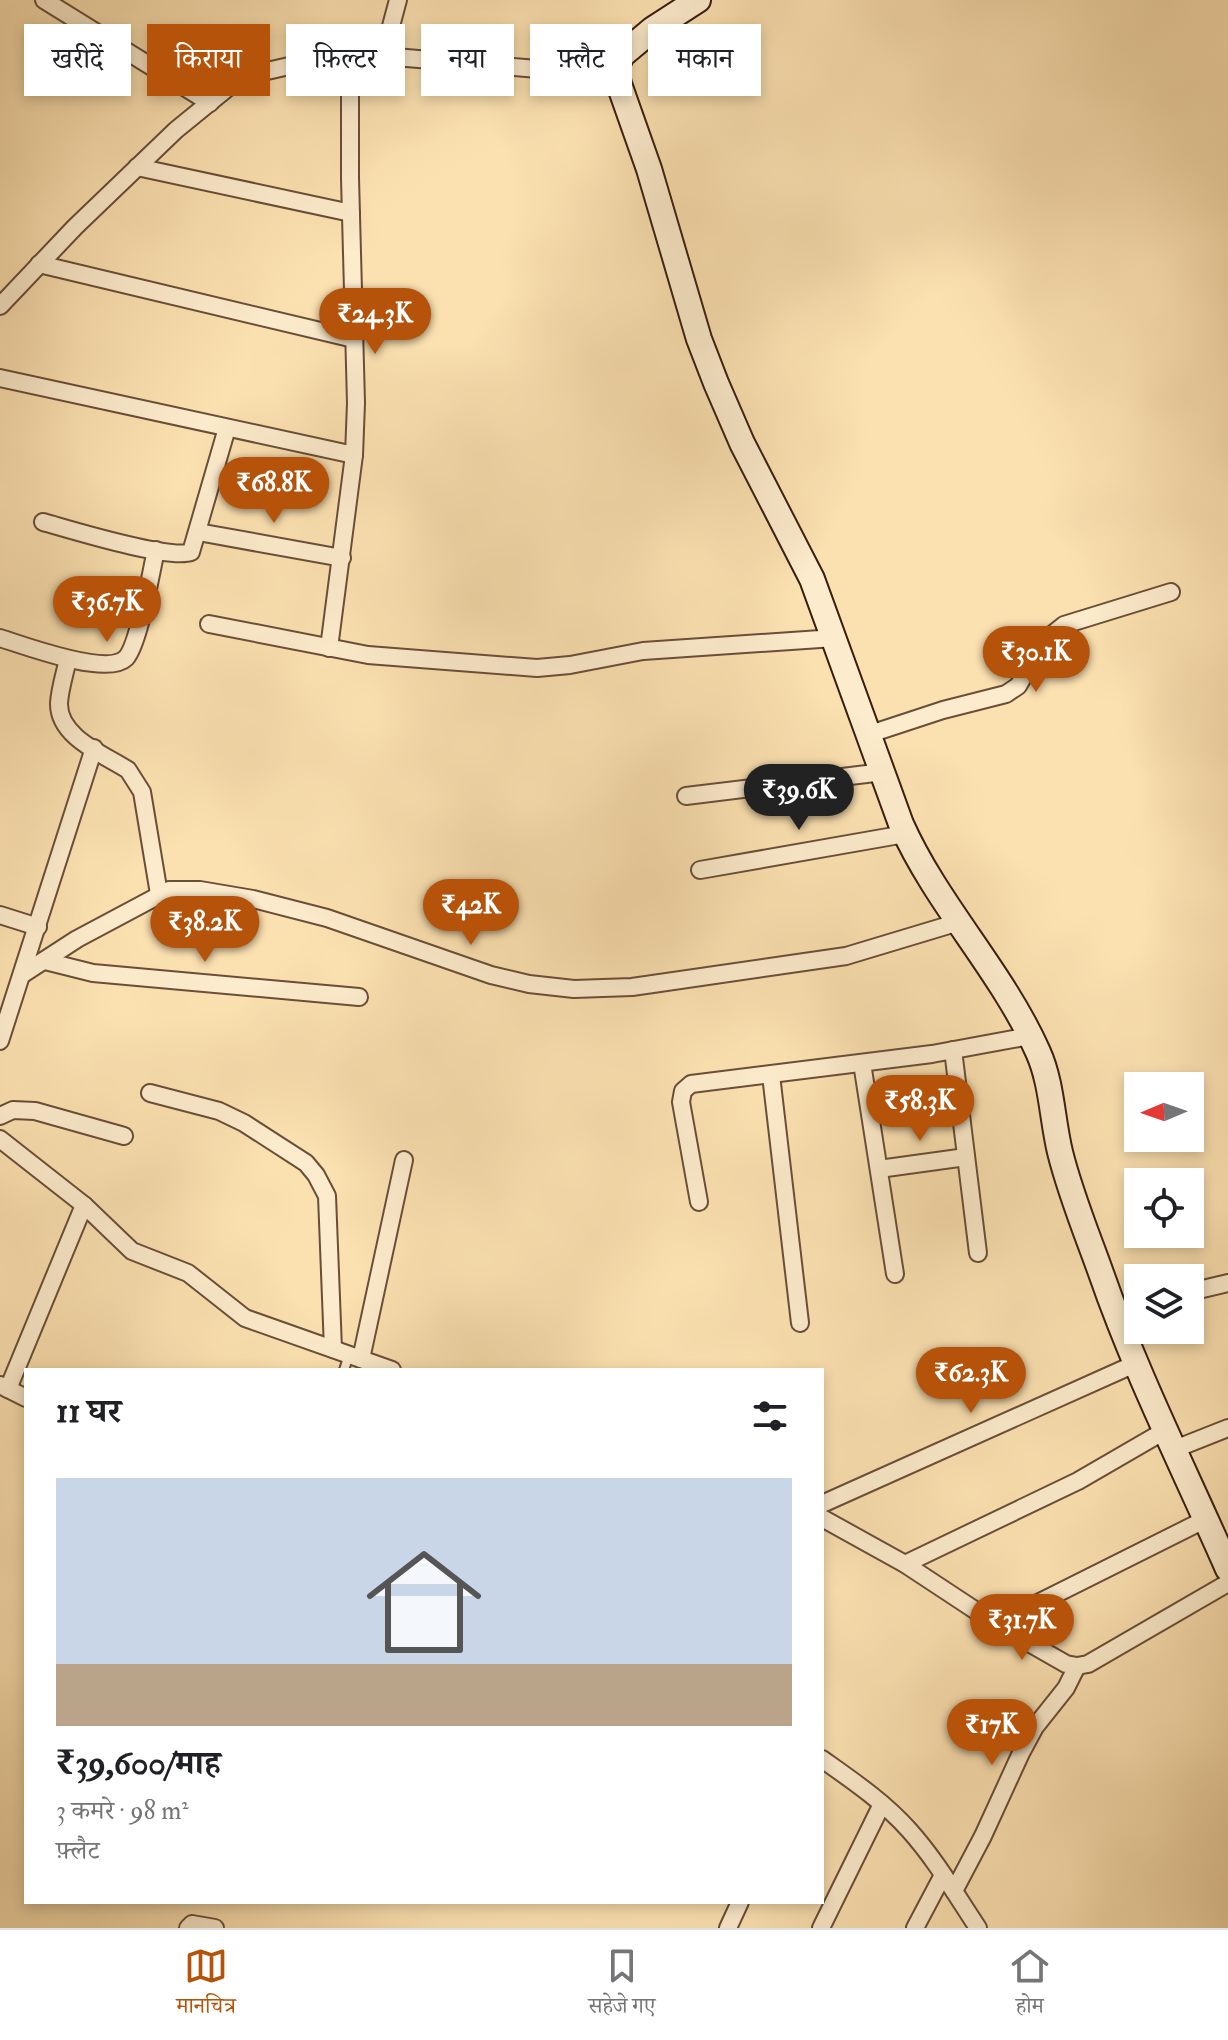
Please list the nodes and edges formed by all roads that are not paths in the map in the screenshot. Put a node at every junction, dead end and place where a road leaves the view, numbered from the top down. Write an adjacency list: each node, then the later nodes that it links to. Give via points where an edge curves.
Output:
1 (44, 0): 11 (street)
2 (398, 0): 4 (street)
3 (698, 0): 5 (street)
4 (392, 24)
5 (632, 47)
6 (405, 58): 8 (street)
7 (286, 67): 11 (street, via 254,74)
8 (530, 68)
9 (350, 96): 13 (street)
10 (623, 96): 27 (street, via 699,339)
11 (210, 103): 12 (street)
12 (137, 167): 13 (street); 14 (street)
13 (351, 213): 16 (street)
14 (39, 264): 15 (street); 16 (street)
15 (0, 306)
16 (354, 339): 19 (street)
17 (0, 378): 18 (street)
18 (227, 428): 19 (street); 21 (street)
19 (354, 455): 23 (street)
20 (43, 522): 22 (street)
21 (198, 532): 22 (street, via 191,552); 23 (street)
22 (156, 550): 29 (street, via 126,658 104,664)
23 (342, 558): 28 (street)
24 (1171, 592): 30 (street, via 1064,625 1044,641 1018,686 1006,694)
25 (209, 624): 28 (street)
26 (0, 638): 29 (street)
27 (835, 638): 28 (street, via 643,651 537,668); 30 (street)
28 (329, 648)
29 (68, 659): 31 (street, via 60,719)
30 (870, 734): 32 (street)
31 (94, 748): 36 (street, via 128,770 142,792); 39 (street)
32 (883, 772): 33 (street); 34 (street)
33 (686, 796)
34 (905, 834): 35 (street); 38 (street)
35 (700, 870)
36 (159, 894): 38 (street, via 200,890 253,899 327,918 491,975 574,989 632,987 846,956); 40 (street)
37 (0, 915): 39 (street)
38 (959, 922): 43 (street)
39 (38, 927): 41 (street)
40 (45, 961): 41 (street); 42 (street, via 93,973)
41 (23, 974): 44 (street)
42 (359, 997)
43 (1030, 1036): 45 (street); 61 (street, via 1047,1077 1061,1155)
44 (0, 1041)
45 (953, 1050): 46 (street); 52 (street)
46 (862, 1063): 47 (street); 54 (street)
47 (771, 1075): 55 (street, via 691,1084 683,1091); 62 (street)
48 (150, 1093): 64 (street, via 244,1123 316,1175 327,1196)
49 (0, 1116): 50 (street, via 13,1110 35,1111)
50 (124, 1136)
51 (0, 1139): 56 (street)
52 (966, 1157): 54 (street); 57 (street)
53 (404, 1160): 64 (street)
54 (879, 1169): 58 (street)
55 (699, 1202)
56 (84, 1205): 64 (street, via 132,1251 188,1273 245,1318); 67 (street)
57 (978, 1253)
58 (895, 1274)
59 (1228, 1283): 60 (street)
60 (1204, 1289)
61 (1124, 1302)
62 (800, 1323)
63 (1133, 1344): 65 (street)
64 (347, 1358): 66 (street)
65 (1137, 1363): 70 (street); 71 (street)
66 (384, 1368)
67 (4, 1387): 68 (street)
68 (24, 1397)
69 (1228, 1428): 70 (street)
70 (1171, 1439): 73 (street); 74 (street)
71 (824, 1503)
72 (824, 1519): 74 (street)
73 (1206, 1519): 75 (street); 77 (street)
74 (905, 1564): 77 (street)
75 (1228, 1569)
76 (1228, 1583): 78 (street)
77 (996, 1624): 78 (street)
78 (1077, 1666): 82 (street, via 1035,1727)
79 (824, 1760): 80 (street)
80 (882, 1804): 81 (street); 87 (street)
81 (943, 1875): 82 (street); 88 (street)
82 (954, 1891): 89 (street)
83 (738, 1904): 86 (street)
84 (188, 1928): 85 (street)
85 (215, 1928)
86 (728, 1928)
87 (821, 1928)
88 (915, 1928)
89 (978, 1928)

